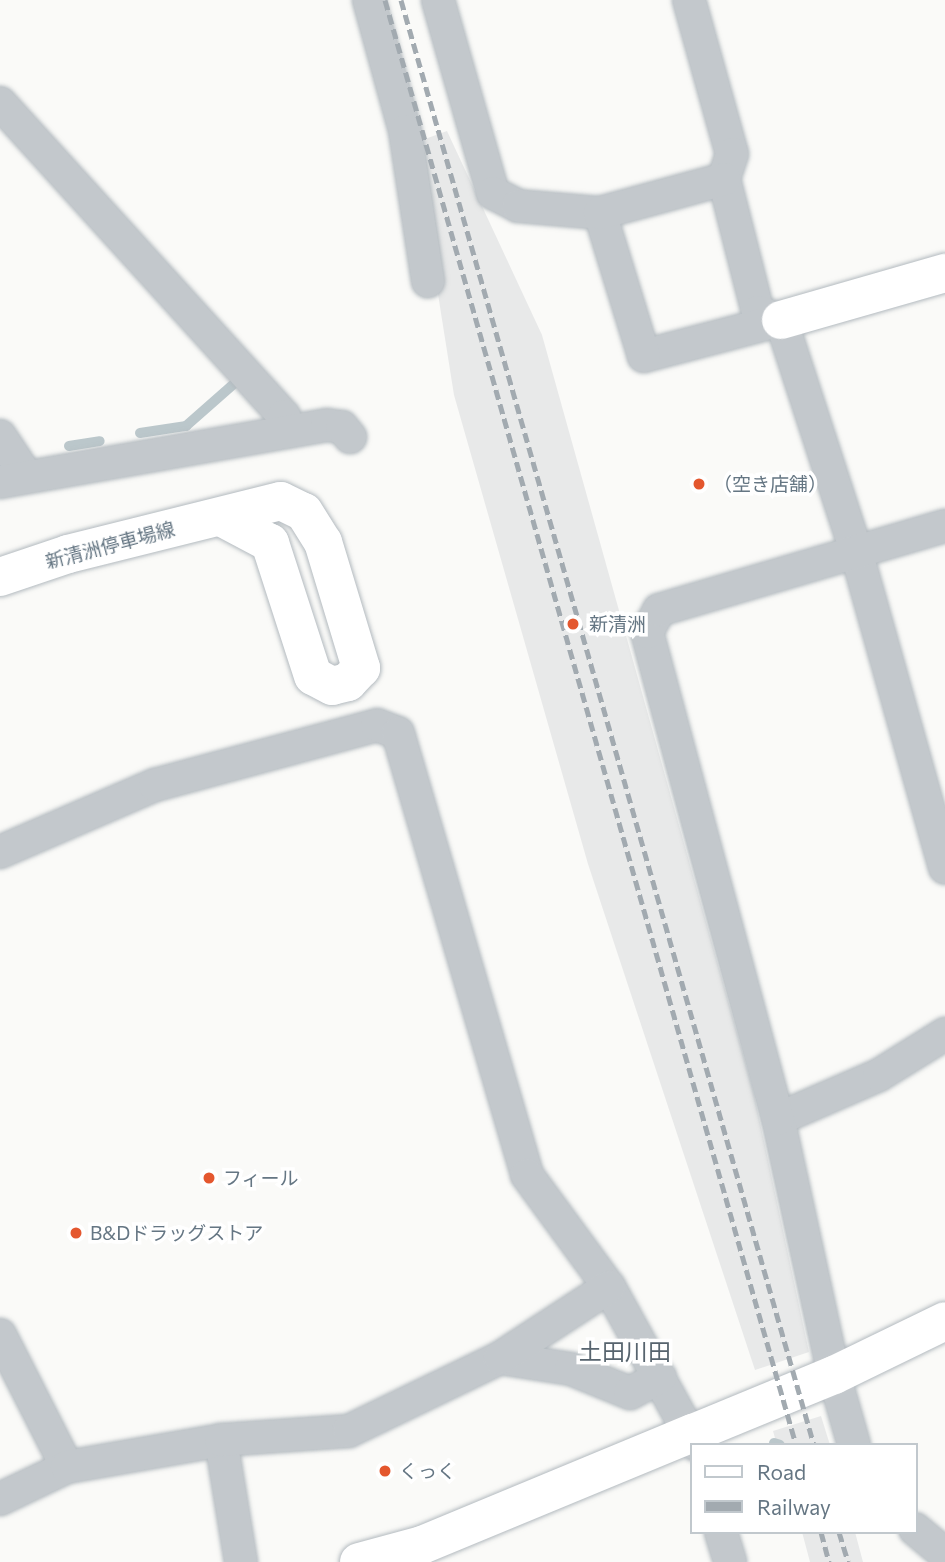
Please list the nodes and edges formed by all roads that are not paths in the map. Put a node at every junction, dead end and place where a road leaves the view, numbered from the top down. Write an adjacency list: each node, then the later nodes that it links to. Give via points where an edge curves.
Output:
1 (369, 0): 8 (street, via 405,131)
2 (438, 0): 6 (street, via 494,193 518,206)
3 (689, 0): 5 (street, via 732,154)
4 (0, 103): 10 (street, via 284,415)
5 (724, 178): 6 (street); 9 (street, via 758,312)
6 (600, 213): 9 (street, via 644,356)
7 (945, 273): 9 (street)
8 (428, 281)
9 (781, 320): 16 (street)
10 (288, 432): 12 (street, via 327,425 342,427); 13 (street)
11 (0, 436): 13 (street)
12 (350, 437)
13 (13, 480)
14 (221, 517): 14 (street, 新清洲停車場線, via 281,501 304,512 323,542 361,668 348,682 332,686 313,676 270,542); 17 (street, 新清洲停車場線, via 68,554)
15 (945, 526): 16 (street)
16 (856, 551): 19 (street); 21 (street, via 659,610 647,632)
17 (0, 577)
18 (0, 852): 22 (street, via 155,785 377,725 398,733 527,1175)
19 (945, 868)
20 (945, 1034): 21 (street, via 880,1075)
21 (778, 1119): 26 (street)
22 (609, 1287): 25 (street); 27 (street)
23 (945, 1321): 26 (street)
24 (0, 1335): 31 (street)
25 (500, 1358): 27 (street, via 571,1369 630,1393); 29 (street, via 349,1431)
26 (834, 1375): 28 (street); 30 (street)
27 (660, 1377): 28 (street)
28 (694, 1439): 37 (street, via 422,1545)
29 (221, 1440): 31 (street); 36 (street)
30 (853, 1443)
31 (67, 1467): 32 (street)
32 (0, 1499)
33 (917, 1531): 35 (street)
34 (722, 1534): 38 (street)
35 (945, 1554)
36 (241, 1562)
37 (359, 1562)
38 (730, 1562)

